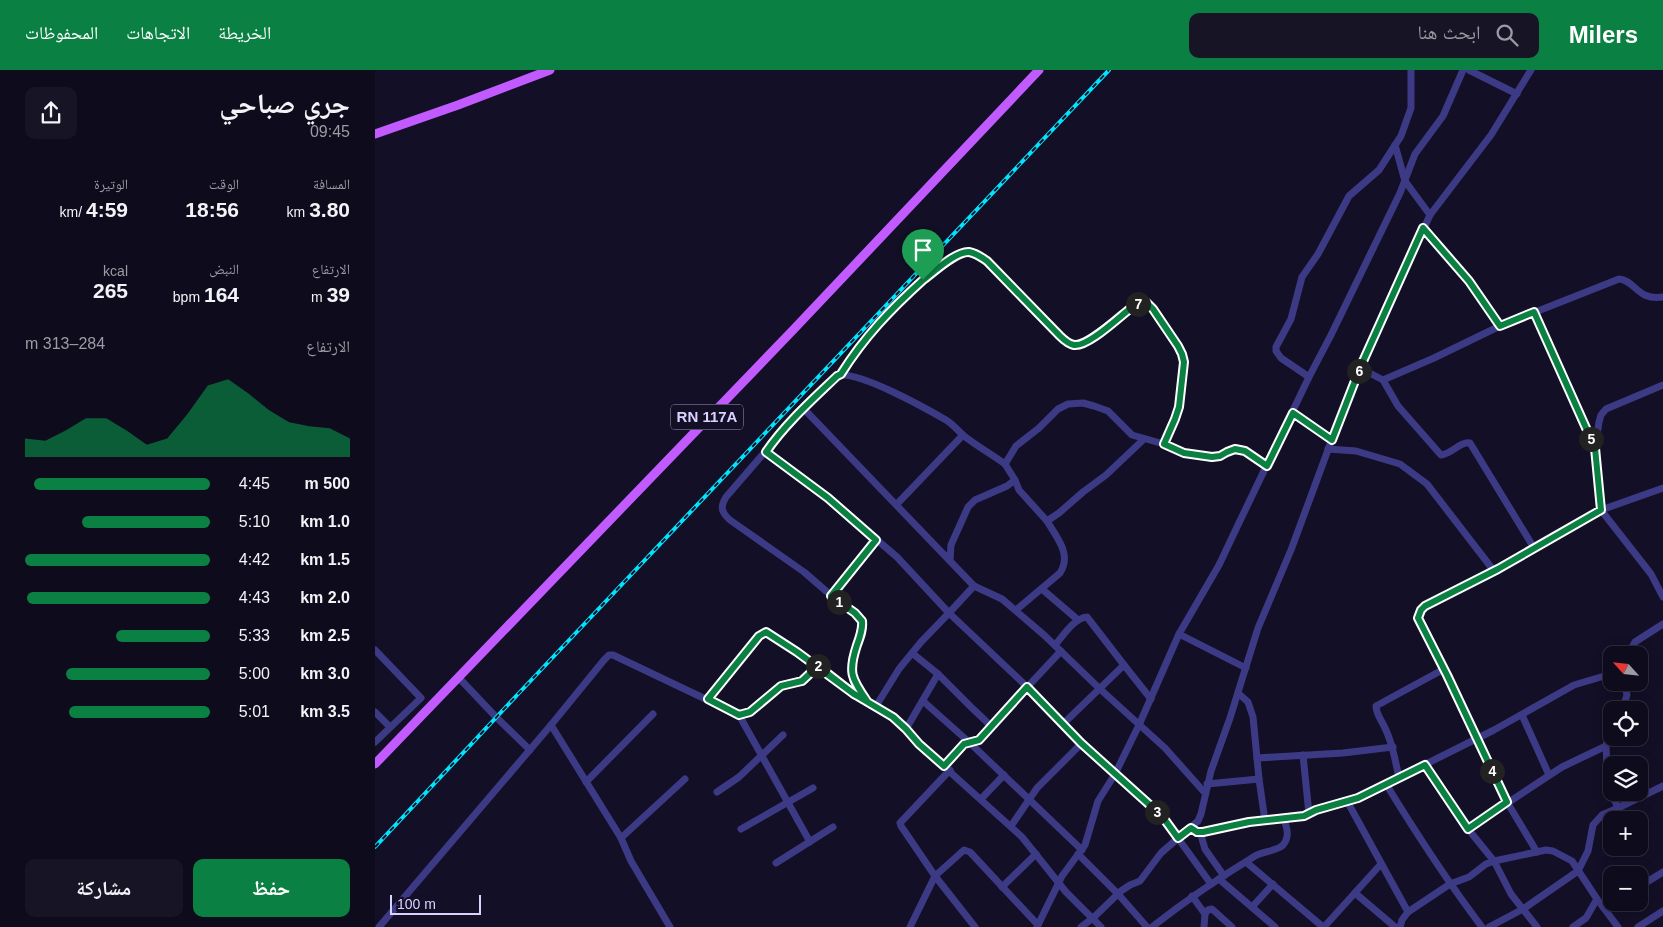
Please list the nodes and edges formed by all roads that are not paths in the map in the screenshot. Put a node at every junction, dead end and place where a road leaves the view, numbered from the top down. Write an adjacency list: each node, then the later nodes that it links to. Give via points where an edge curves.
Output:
1 (550, 70): 7 (main road)
2 (1039, 70): 61 (main road, RN 117A)
3 (1411, 70): 10 (street, via 1411,108)
4 (1463, 70): 11 (street, via 1443,116 1415,154)
5 (1469, 70): 8 (street)
6 (1531, 70): 8 (street)
7 (540, 72): 9 (main road, via 459,106)
8 (1517, 94): 12 (street, via 1491,135)
9 (375, 134)
10 (1395, 145): 11 (street); 19 (street, via 1379,170 1349,196 1300,282 1291,319 1275,351)
11 (1405, 181): 12 (street); 19 (street)
12 (1430, 215): 13 (street)
13 (1423, 228): 16 (street, via 1469,281); 17 (street)
14 (1663, 297): 15 (street, via 1643,295 1626,280 1619,279)
15 (1534, 312): 16 (street); 28 (street)
16 (1500, 326): 20 (street)
17 (1360, 368): 20 (street); 26 (street)
18 (841, 374): 22 (street); 24 (street, via 887,388 947,421); 27 (street, via 873,329 918,284 959,254 968,252 987,261 1060,336 1074,345 1086,343 1131,308 1147,303 1182,354 1184,362 1179,407)
19 (1309, 377): 23 (street)
20 (1383, 380): 39 (street, via 1398,406 1441,455 1470,443)
21 (1663, 385): 28 (street, via 1607,409 1601,415)
22 (804, 409): 30 (street); 35 (street)
23 (1293, 413): 26 (street); 32 (street)
24 (963, 435): 31 (street); 35 (street)
25 (1144, 439): 27 (street); 31 (street, via 1132,434 1108,411 1083,403 1068,404 1016,446); 37 (street, via 1106,475)
26 (1332, 440): 29 (street)
27 (1164, 444): 32 (street, via 1184,453 1212,457 1235,449 1245,451)
28 (1595, 448): 36 (street)
29 (1328, 449): 41 (street, via 1356,451 1400,464 1415,474 1427,484); 57 (street, via 1291,550 1257,628)
30 (766, 452): 38 (street, via 828,498); 44 (street, via 726,497 722,506 724,514 804,572)
31 (1005, 464): 33 (street)
32 (1267, 466): 50 (street, via 1219,565)
33 (1015, 480): 37 (street, via 1019,490); 40 (street, via 968,506 951,545)
34 (1663, 488): 36 (street)
35 (897, 504): 40 (street)
36 (1601, 510): 39 (street); 45 (street, via 1651,574)
37 (1047, 521): 43 (street, via 1065,560 1060,573)
38 (876, 540): 44 (street); 47 (street, via 897,557)
39 (1534, 548): 41 (street)
40 (950, 560): 42 (street)
41 (1494, 571): 58 (street, via 1421,610 1419,623)
42 (975, 586): 46 (street); 47 (street)
43 (1041, 589): 46 (street); 48 (street)
44 (831, 596): 68 (street, via 862,621 852,657 852,674)
45 (1663, 597)
46 (1017, 610): 52 (street)
47 (949, 613): 54 (street); 62 (street)
48 (1078, 620): 52 (street); 55 (street, via 1087,617)
49 (1663, 624): 51 (street)
50 (1179, 634): 57 (street); 67 (street)
51 (1633, 646)
52 (1058, 648): 62 (street); 63 (street)
53 (375, 650): 65 (street)
54 (912, 653): 59 (street); 70 (street)
55 (1124, 665): 63 (street); 67 (street)
56 (818, 666): 66 (street, via 770,634 763,633); 68 (street); 74 (street, via 802,681 781,686 750,712)
57 (1246, 668): 64 (street)
58 (1444, 670): 83 (street); 88 (street, via 1377,706)
59 (938, 674): 69 (street); 79 (street)
60 (1603, 676): 75 (street, via 1574,685)
61 (459, 678): 71 (main road, RN 117A); 89 (street)
62 (1027, 687): 76 (street); 79 (street)
63 (1100, 689): 76 (street); 77 (street)
64 (1238, 693): 92 (street, via 1251,707); 103 (street)
65 (421, 698): 71 (street); 80 (street)
66 (708, 699): 74 (street); 78 (street, via 613,654 604,660)
67 (1151, 699): 77 (street)
68 (867, 701): 70 (street)
69 (923, 701): 81 (street); 85 (street)
70 (875, 706): 81 (street)
71 (430, 707): 93 (main road, RN 117A)
72 (375, 712): 80 (street)
73 (653, 714): 102 (street)
74 (739, 715): 90 (street)
75 (1522, 715): 83 (street); 98 (street)
76 (1063, 724): 86 (street)
77 (1139, 725): 97 (street); 108 (street, via 1165,748)
78 (551, 726): 89 (street); 102 (street)
79 (991, 726): 85 (street, via 979,740)
80 (390, 727): 84 (street)
81 (906, 729): 95 (street)
82 (783, 736): 90 (street)
83 (1477, 739): 94 (street); 113 (street)
84 (375, 742)
85 (970, 743): 95 (street, via 961,747); 96 (street)
86 (1081, 743): 97 (street); 110 (street)
87 (1606, 746): 98 (street); 114 (street, via 1611,792)
88 (1393, 747): 91 (street); 100 (street)
89 (530, 750): 158 (street)
90 (761, 755): 107 (street, via 739,777); 112 (street)
91 (1303, 755): 92 (street); 115 (street)
92 (1257, 758): 101 (street)
93 (375, 764)
94 (1425, 765): 100 (street); 122 (street)
95 (947, 768): 109 (street); 136 (street, via 900,823)
96 (1004, 774): 109 (street); 110 (street)
97 (1115, 774): 125 (street, via 1162,816); 127 (street, via 1098,801 1088,838)
98 (1549, 775): 113 (street)
99 (685, 778): 124 (street)
100 (1399, 778): 104 (street)
101 (1259, 779): 103 (street); 117 (street)
102 (586, 782): 124 (street)
103 (1207, 784): 108 (street)
104 (1386, 784): 111 (street); 142 (street)
105 (1663, 786): 114 (street)
106 (813, 788): 112 (street)
107 (717, 792)
108 (1205, 793): 120 (street, via 1201,814)
109 (981, 799): 118 (street)
110 (1029, 800): 118 (street); 127 (street)
111 (1347, 801): 115 (street); 133 (street)
112 (788, 802): 121 (street); 126 (street)
113 (1507, 802): 122 (street); 128 (street)
114 (1618, 808): 134 (street, via 1602,814 1593,825 1588,851)
115 (1309, 814): 116 (street)
116 (1285, 819): 117 (street); 131 (street, via 1288,832 1284,844)
117 (1265, 821): 123 (street)
118 (1011, 826): 129 (street)
119 (833, 827): 126 (street)
120 (1191, 828): 123 (street); 125 (street)
121 (741, 829)
122 (1468, 829): 130 (street)
123 (1200, 832): 137 (street, via 1205,849)
124 (621, 838): 159 (street)
125 (1178, 838): 140 (street); 145 (street, via 1161,853 1140,881)
126 (810, 842): 132 (street)
127 (1080, 852): 139 (street); 145 (street)
128 (1537, 852): 130 (street); 134 (street, via 1553,851 1571,861)
129 (1036, 854): 139 (street); 143 (street)
130 (1494, 861): 142 (street, via 1469,877); 150 (street, via 1511,894)
131 (1246, 862): 137 (street); 141 (street)
132 (776, 863)
133 (1381, 864): 144 (street); 153 (street)
134 (1578, 871): 147 (street); 150 (street)
135 (1663, 872): 138 (street)
136 (935, 876): 143 (street, via 960,851 967,850); 160 (street); 161 (street)
137 (1222, 877): 140 (street); 148 (street)
138 (1648, 881)
139 (1059, 883): 155 (street); 156 (street)
140 (1211, 884): 146 (street)
141 (1273, 884): 148 (street); 169 (street)
142 (1450, 884): 153 (street); 170 (street)
143 (1002, 887): 156 (street)
144 (1355, 892): 157 (street); 169 (street)
145 (1118, 894): 155 (street); 164 (street)
146 (1192, 896): 154 (street); 165 (street)
147 (1597, 899): 149 (street); 173 (street, via 1586,918)
148 (1252, 907): 168 (street)
149 (1603, 907)
150 (1523, 909): 171 (street); 172 (street)
151 (1606, 911): 174 (street)
152 (1663, 911): 175 (street)
153 (1408, 912): 157 (street)
154 (1205, 914): 166 (street); 167 (street, via 1211,909)
155 (1093, 918): 162 (street); 163 (street)
156 (1037, 926)
157 (1401, 926)
158 (379, 927)
159 (670, 927)
160 (909, 927)
161 (975, 927)
162 (1081, 927)
163 (1101, 927)
164 (1147, 927)
165 (1152, 927)
166 (1204, 927)
167 (1232, 927)
168 (1275, 927)
169 (1324, 927)
170 (1482, 927)
171 (1489, 927)
172 (1537, 927)
173 (1573, 927)
174 (1618, 927)
175 (1638, 927)

